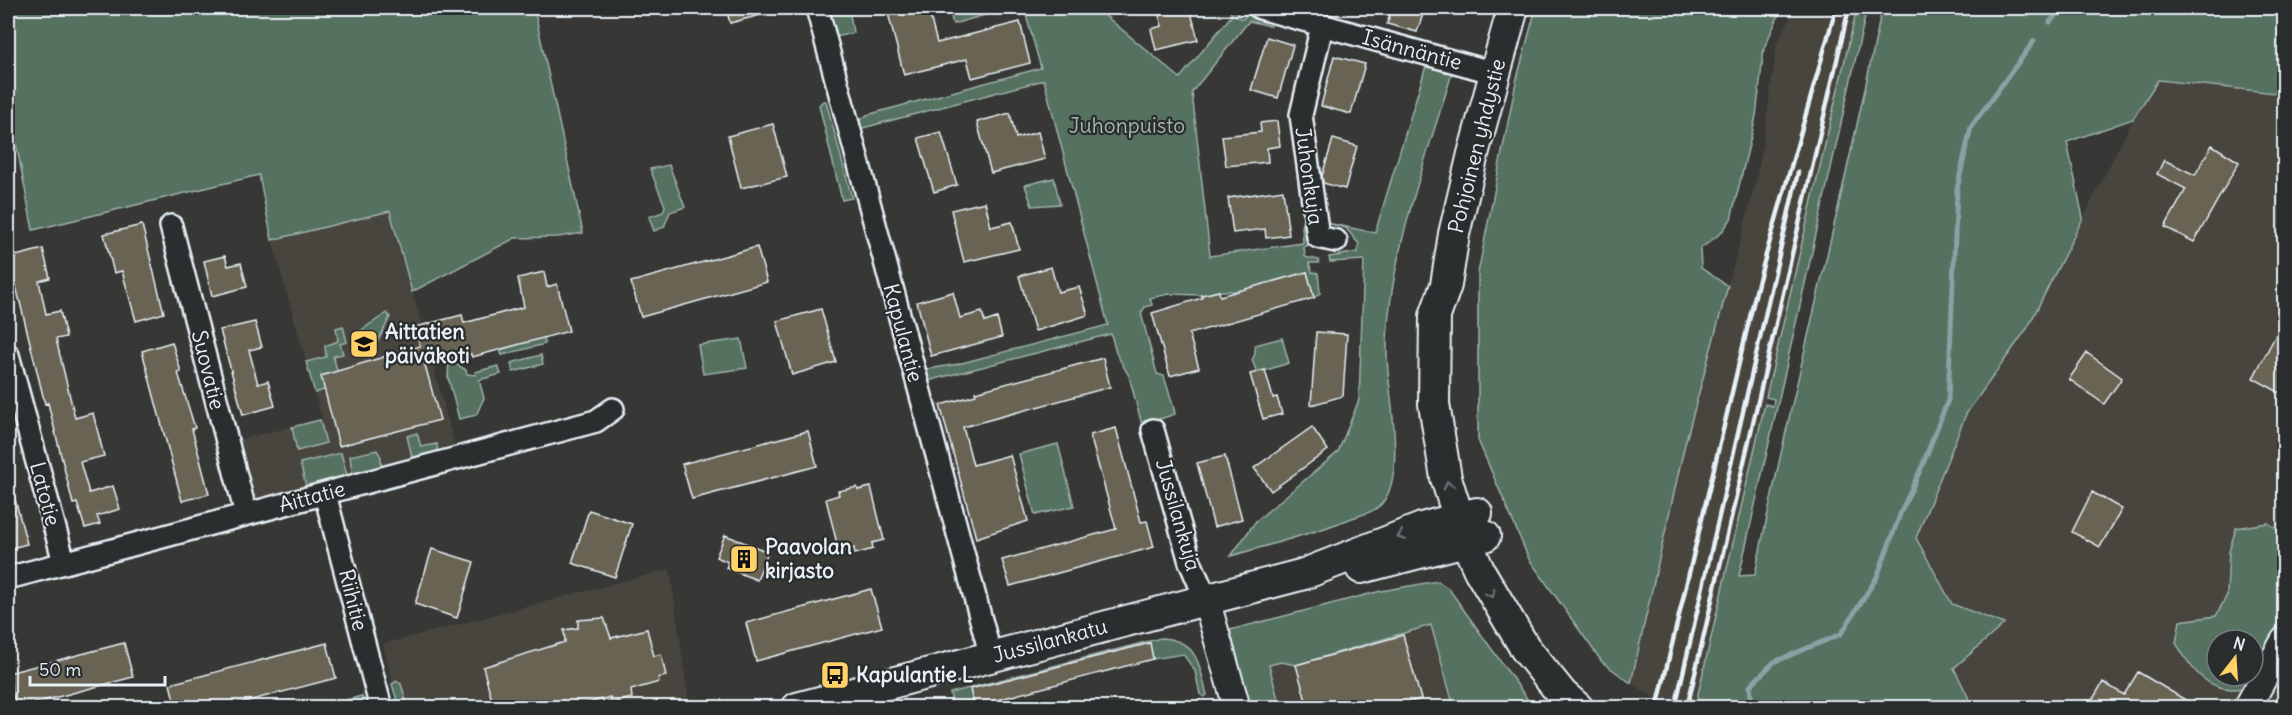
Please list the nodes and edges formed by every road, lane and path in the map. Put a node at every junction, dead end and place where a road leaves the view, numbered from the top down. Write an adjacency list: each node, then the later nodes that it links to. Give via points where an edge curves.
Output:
1 (817, 8): 18 (street, Kapulantie)
2 (1260, 8): 4 (street, Isännäntie)
3 (1513, 8): 5 (main road, Pohjoinen yhdystie)
4 (1322, 26): 5 (street, Isännäntie); 7 (street, Juhonkuja, via 1303,98 1302,136 1318,237)
5 (1495, 73): 13 (main road, Pohjoinen yhdystie, one-way to 5, via 1450,371 1451,319 1446,285 1454,234)
6 (171, 226): 12 (street, Suovatie)
7 (1336, 241)
8 (8, 355): 14 (street, Latotie)
9 (613, 409): 11 (street, Aittatie, via 587,423)
10 (1153, 430): 16 (street, Jussilankuja, via 1190,562)
11 (325, 494): 12 (street, Aittatie); 19 (street, Riihitie)
12 (246, 514): 14 (street, Aittatie)
13 (1472, 527): 16 (main road, Jussilankatu, via 1355,570 1304,574); 22 (main road, Pohjoinen yhdystie, one-way to 22, via 1494,599 1520,642); 23 (main road, Pohjoinen yhdystie, via 1531,624)
14 (64, 562): 15 (street, Aittatie)
15 (8, 578)
16 (1206, 599): 18 (main road, Jussilankatu); 21 (street)
17 (2284, 641): 24 (street)
18 (991, 657): 20 (main road, Jussilankatu)
19 (381, 708)
20 (797, 708)
21 (1237, 708)
22 (1578, 708)
23 (1593, 708)
24 (2247, 708)

